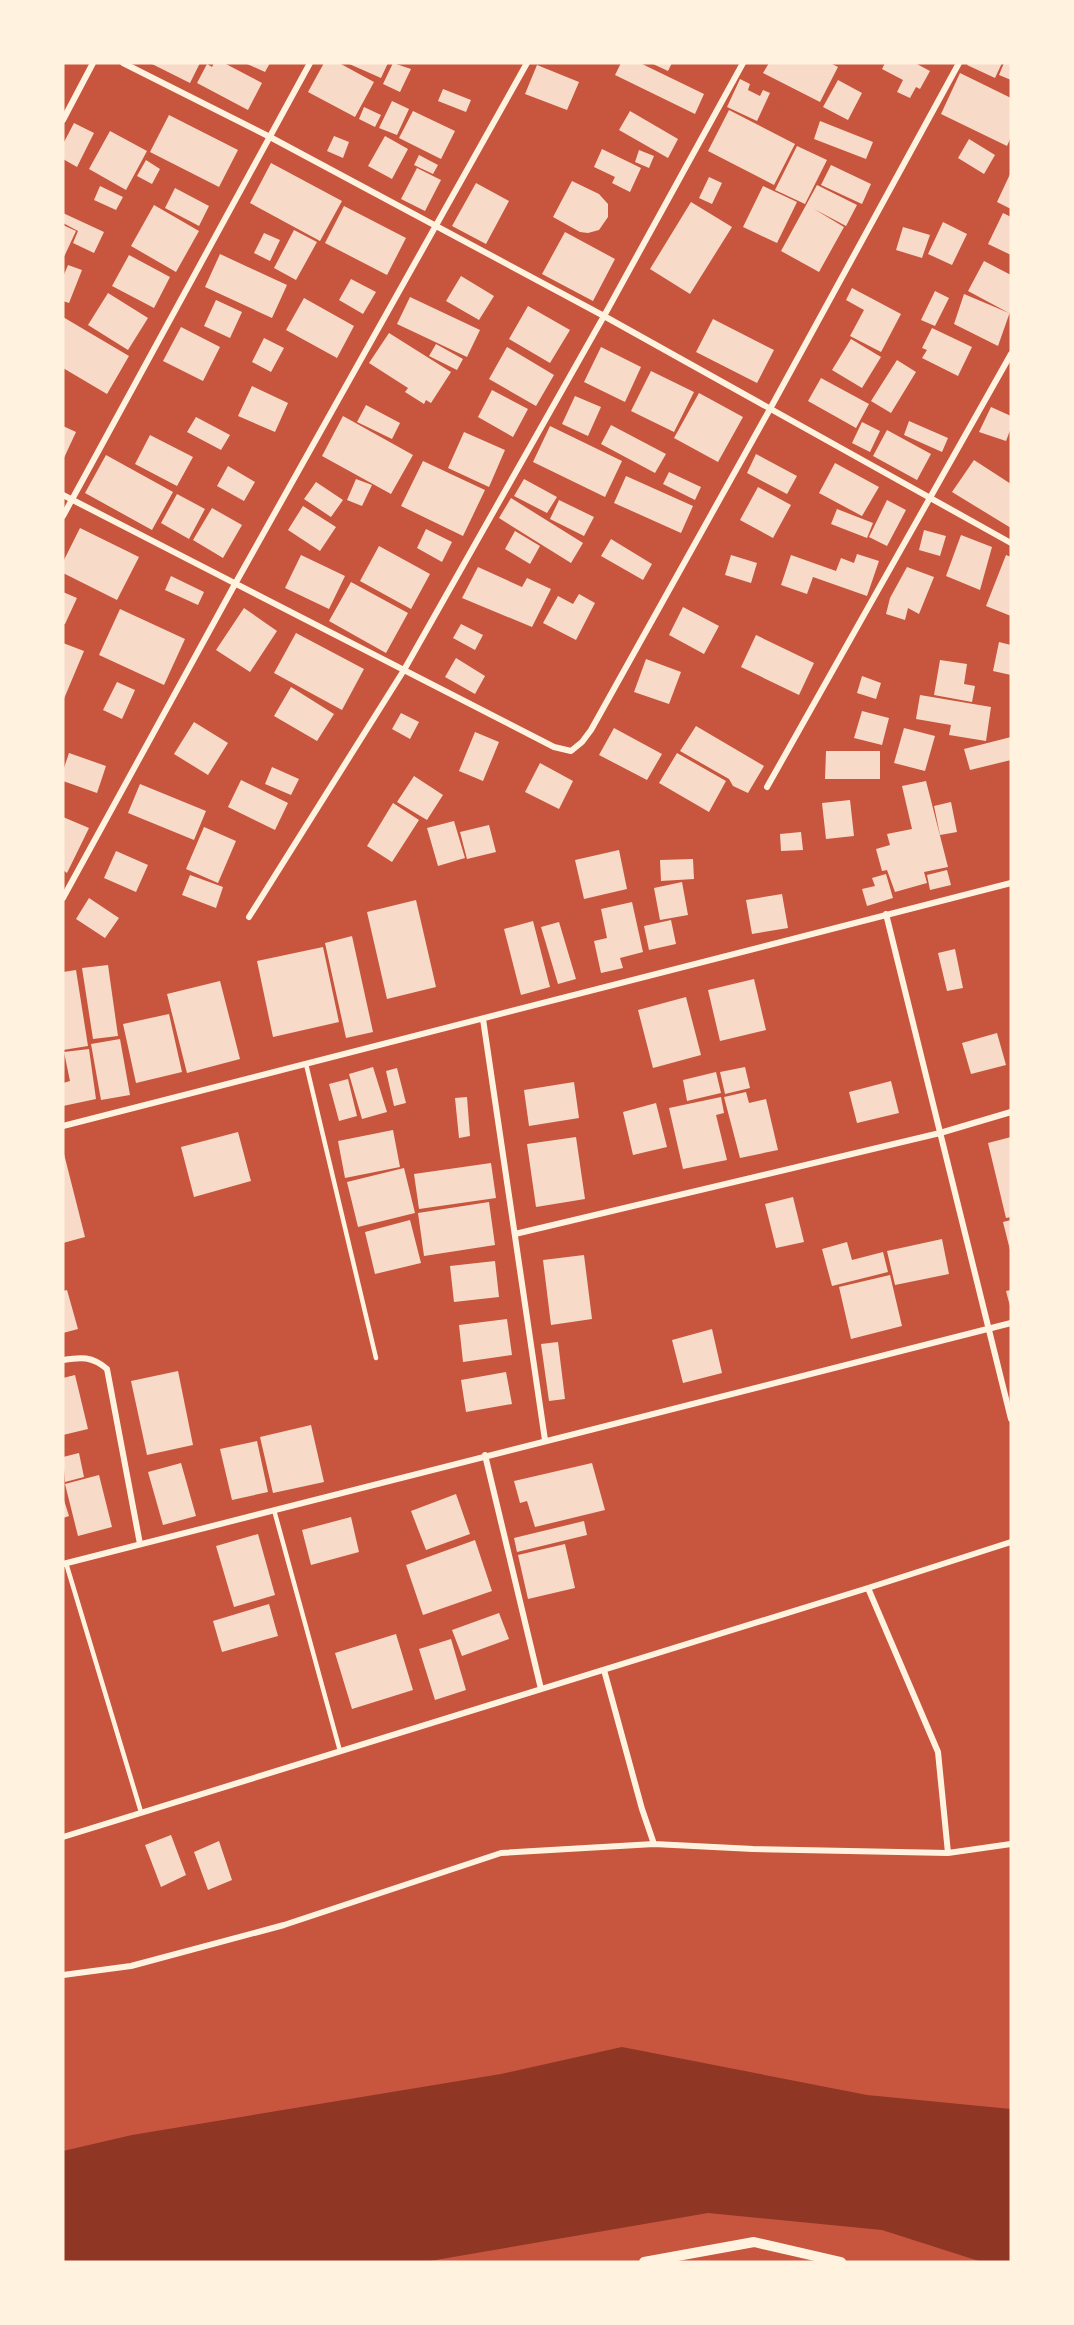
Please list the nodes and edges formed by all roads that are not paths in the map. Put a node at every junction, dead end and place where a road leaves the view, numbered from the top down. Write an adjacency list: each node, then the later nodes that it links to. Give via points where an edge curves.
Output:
1 (93, 63): 7 (street)
2 (123, 63): 8 (street)
3 (310, 63): 8 (street)
4 (527, 63): 9 (street)
5 (743, 63): 10 (street)
6 (959, 63): 12 (street)
7 (63, 120)
8 (270, 137): 9 (street); 15 (street)
9 (436, 227): 10 (street); 18 (street)
10 (604, 316): 12 (street); 19 (street)
11 (1011, 354): 14 (street)
12 (770, 409): 14 (street); 19 (street, via 591,730 571,751 554,747)
13 (63, 495): 15 (street)
14 (931, 499): 17 (street); 20 (street)
15 (72, 500): 16 (street); 18 (street)
16 (63, 516)
17 (1011, 543)
18 (235, 584): 19 (street); 22 (street)
19 (404, 670): 24 (street)
20 (767, 787)
21 (1011, 883): 23 (street)
22 (63, 898)
23 (886, 914): 25 (street); 29 (street)
24 (249, 917)
25 (483, 1019): 26 (street); 30 (street)
26 (306, 1064): 28 (street); 33 (lane)
27 (1011, 1112): 29 (street)
28 (63, 1126)
29 (940, 1133): 30 (street); 32 (street)
30 (515, 1234): 36 (street)
31 (1011, 1323): 32 (street)
32 (988, 1328): 35 (street); 36 (street)
33 (376, 1358)
34 (63, 1360): 40 (street, via 97,1360 107,1369)
35 (1011, 1419)
36 (545, 1440): 37 (street)
37 (485, 1455): 38 (street); 44 (street)
38 (274, 1510): 40 (street); 45 (lane)
39 (1011, 1542): 42 (street)
40 (140, 1544): 41 (street)
41 (64, 1563): 46 (lane)
42 (868, 1588): 43 (street); 50 (street, via 938,1752)
43 (604, 1670): 44 (street); 48 (street)
44 (541, 1689): 45 (street)
45 (340, 1751): 46 (street)
46 (141, 1812): 47 (street)
47 (63, 1836)
48 (654, 1844): 50 (street); 51 (street, via 501,1853 284,1925 132,1966)
49 (1011, 1844): 50 (street)
50 (948, 1854)
51 (63, 1975)
52 (834, 2261): 53 (street, via 754,2242)
53 (644, 2262)

